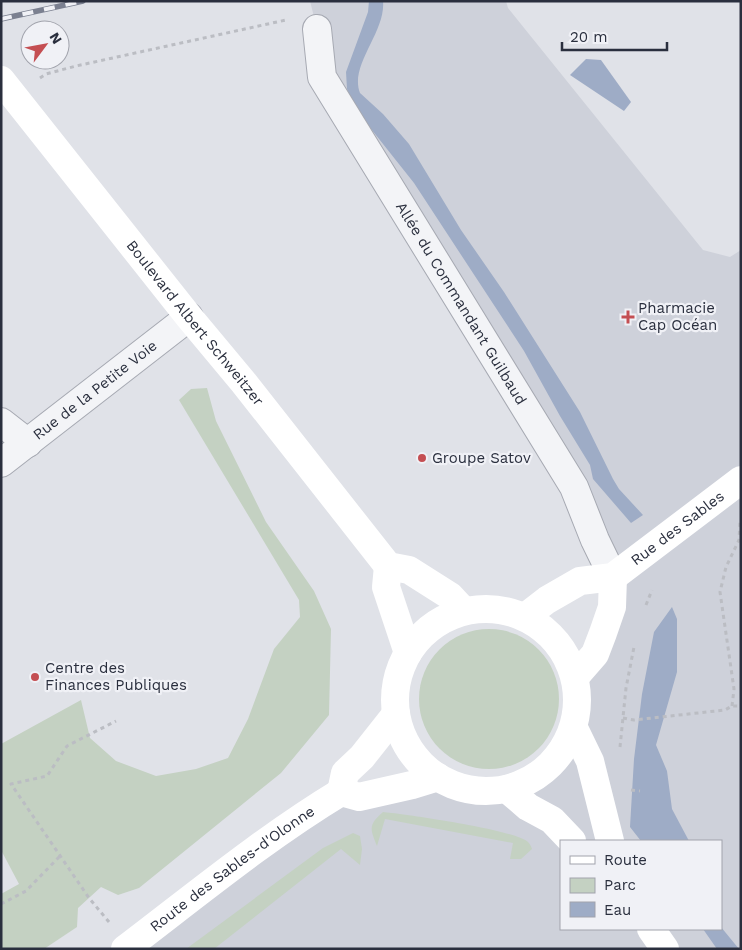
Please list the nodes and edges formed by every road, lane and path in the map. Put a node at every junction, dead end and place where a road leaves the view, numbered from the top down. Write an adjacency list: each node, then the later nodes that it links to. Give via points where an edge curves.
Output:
1 (317, 29): 2 (path, via 290,19 96,61); 11 (street, Allée du Commandant Guilbaud, via 322,76 574,487)
2 (7, 88): 3 (main road, Boulevard Albert Schweitzer)
3 (189, 317): 5 (street, Rue de la Petite Voie); 10 (main road, Boulevard Albert Schweitzer)
4 (1, 422): 5 (street)
5 (28, 443): 6 (street, Rue de la Petite Voie)
6 (1, 463)
7 (741, 480): 11 (main road, Rue des Sables)
8 (740, 522): 9 (path); 19 (path, via 739,540 726,567 720,592 734,689)
9 (734, 527)
10 (388, 566): 14 (main road, via 409,570 450,596); 17 (main road, via 386,587)
11 (614, 578): 15 (main road, via 580,581); 18 (main road, via 612,606 595,654)
12 (653, 589): 13 (path)
13 (645, 607)
14 (464, 611): 15 (main road, via 485,608); 17 (main road, via 442,619 423,634)
15 (525, 617): 18 (main road, via 548,632 565,652)
16 (635, 642): 22 (path)
17 (408, 653): 21 (main road, via 399,672)
18 (575, 677): 24 (main road, via 578,702)
19 (732, 706): 20 (path); 22 (path, via 724,710 634,720)
20 (741, 706)
21 (396, 714): 26 (main road, via 404,739 418,761); 28 (main road, via 362,757 345,772)
22 (623, 718): 25 (path)
23 (116, 721): 31 (path, via 67,746 47,776 11,784)
24 (574, 728): 27 (main road, via 564,749 548,767 529,781); 30 (main road, via 590,761)
25 (620, 753)
26 (438, 778): 27 (main road, via 483,792); 28 (main road, via 359,796)
27 (507, 789): 29 (main road, via 528,808 552,820)
28 (341, 792): 34 (main road, Route des Sables-d'Olonne, via 237,863)
29 (571, 840)
30 (610, 840)
31 (60, 856): 32 (path, via 26,891); 34 (path)
32 (1, 904)
33 (652, 930): 35 (main road)
34 (127, 948)
35 (665, 949)

